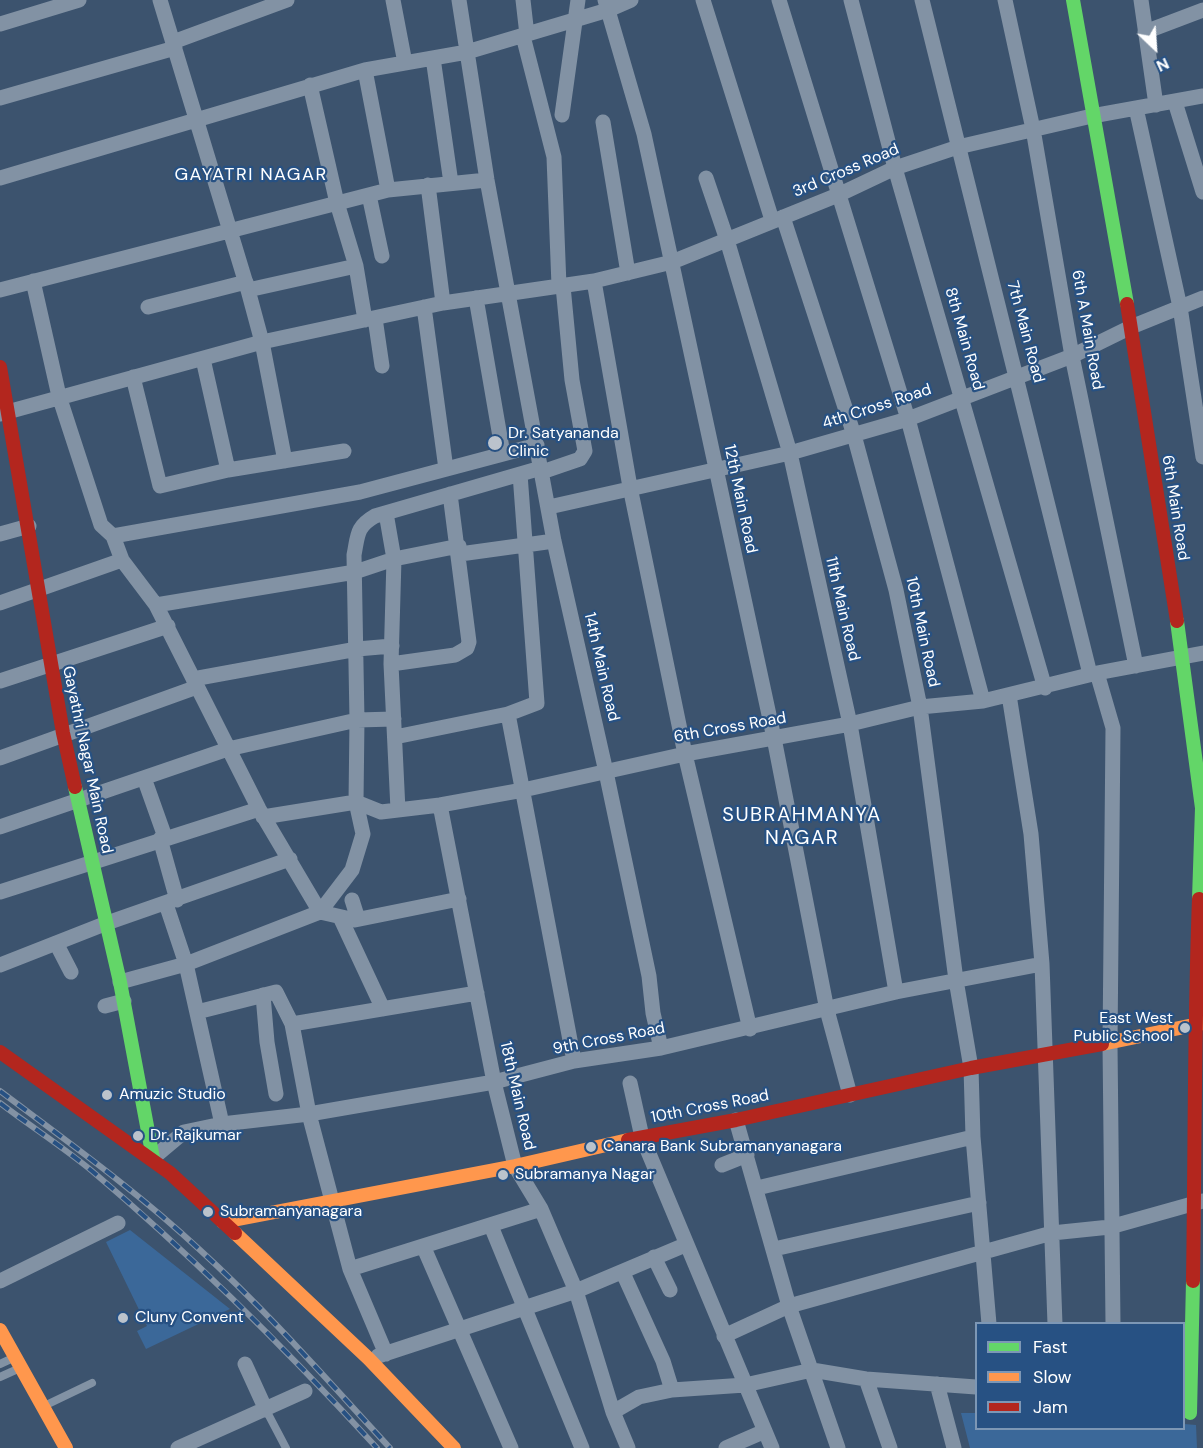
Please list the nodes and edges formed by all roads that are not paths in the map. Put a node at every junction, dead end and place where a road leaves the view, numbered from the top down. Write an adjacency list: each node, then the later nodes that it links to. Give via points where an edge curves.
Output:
1 (79, 0): 19 (street)
2 (160, 0): 22 (street)
3 (287, 0): 22 (street)
4 (393, 0): 25 (street)
5 (459, 0): 23 (street, 14th Main Road)
6 (523, 0): 21 (street)
7 (578, 0): 18 (street)
8 (631, 0): 16 (street)
9 (703, 0): 50 (street, 10th Main Road)
10 (779, 0): 48 (street)
11 (851, 0): 39 (street, 8th Main Road)
12 (922, 0): 38 (street, 7th Main Road)
13 (1005, 0): 37 (street, 6th A Main Road)
14 (1073, 0): 34 (street, 6th Main Road)
15 (1141, 0): 20 (street)
16 (607, 5): 18 (street); 54 (street, 12th Main Road, via 644,134)
17 (1201, 9): 20 (street)
18 (575, 19): 21 (street); 33 (street)
19 (0, 24)
20 (1145, 32): 31 (street)
21 (525, 36): 23 (street); 60 (street, via 552,150)
22 (174, 45): 29 (street); 35 (street)
23 (467, 52): 24 (street); 42 (street, 14th Main Road)
24 (433, 58): 25 (street); 43 (street)
25 (405, 63): 26 (street)
26 (365, 70): 27 (street); 45 (street)
27 (310, 85): 35 (street); 49 (street)
28 (1203, 96): 30 (street, 3rd Cross Road)
29 (0, 98)
30 (1174, 102): 31 (street, 3rd Cross Road); 46 (street)
31 (1156, 105): 32 (street, 3rd Cross Road)
32 (1136, 108): 34 (street, 3rd Cross Road); 68 (street)
33 (562, 115)
34 (1092, 116): 37 (street, 3rd Cross Road); 70 (street, 6th Main Road)
35 (198, 119): 40 (street); 51 (street)
36 (603, 122): 56 (street)
37 (1034, 129): 38 (street, 3rd Cross Road); 72 (street, 6th A Main Road)
38 (958, 147): 39 (street, 3rd Cross Road); 76 (street, 7th Main Road)
39 (895, 168): 48 (street, 3rd Cross Road); 79 (street, 8th Main Road)
40 (0, 178)
41 (706, 178): 52 (street, 11th Main Road)
42 (487, 180): 43 (street); 62 (street, 14th Main Road)
43 (452, 183): 44 (street)
44 (428, 185): 45 (street); 65 (street)
45 (388, 190): 47 (street)
46 (1203, 192)
47 (369, 195): 49 (street); 53 (street)
48 (838, 195): 50 (street, 3rd Cross Road); 81 (street)
49 (337, 203): 51 (street); 55 (street)
50 (778, 219): 52 (street, 3rd Cross Road); 82 (street, 10th Main Road)
51 (232, 230): 57 (street); 59 (street)
52 (728, 240): 54 (street, 3rd Cross Road); 85 (street, 11th Main Road)
53 (382, 256)
54 (672, 262): 56 (street, 3rd Cross Road); 89 (street, 12th Main Road)
55 (356, 266): 59 (street); 69 (street)
56 (628, 273): 58 (street, 3rd Cross Road)
57 (33, 281): 61 (street); 78 (street)
58 (594, 281): 60 (street, 3rd Cross Road); 94 (street)
59 (247, 286): 66 (street); 71 (street)
60 (561, 286): 62 (street, 3rd Cross Road); 92 (street, via 585,451 580,459)
61 (0, 290)
62 (509, 292): 63 (street, 3rd Cross Road); 83 (street, 14th Main Road)
63 (476, 298): 65 (street, 3rd Cross Road); 86 (street)
64 (1203, 298): 68 (street, 4th Cross Road)
65 (443, 303): 67 (street, 3rd Cross Road)
66 (148, 307)
67 (424, 307): 69 (street, 3rd Cross Road); 90 (street)
68 (1180, 307): 70 (street, 4th Cross Road); 87 (street)
69 (370, 319): 71 (street, 3rd Cross Road); 74 (street)
70 (1131, 327): 72 (street, 4th Cross Road); 114 (street, 6th Main Road)
71 (262, 342): 73 (street, 3rd Cross Road); 88 (street)
72 (1072, 356): 76 (street, 4th Cross Road); 117 (street, 6th A Main Road)
73 (203, 359): 77 (street, 3rd Cross Road); 91 (street)
74 (382, 366)
75 (0, 367): 80 (street, Gayathri Nagar Main Road)
76 (1018, 376): 79 (street, 4th Cross Road); 118 (street, 7th Main Road)
77 (133, 377): 78 (street, 3rd Cross Road); 91 (street, via 160,486)
78 (59, 396): 80 (street, 3rd Cross Road); 100 (street, via 101,525)
79 (962, 397): 81 (street, 4th Cross Road); 121 (street, 8th Main Road)
80 (4, 413): 98 (street, Gayathri Nagar Main Road)
81 (908, 419): 82 (street, 4th Cross Road); 123 (street)
82 (854, 435): 85 (street, 4th Cross Road); 124 (street, 10th Main Road, via 896,590)
83 (537, 445): 86 (street); 92 (street, 14th Main Road)
84 (344, 451): 88 (street)
85 (790, 453): 89 (street, 4th Cross Road); 128 (street, 11th Main Road)
86 (503, 454): 90 (street)
87 (1203, 457)
88 (285, 461): 91 (street)
89 (715, 468): 94 (street, 4th Cross Road); 131 (street, 12th Main Road)
90 (446, 469): 100 (street, via 318,501)
91 (228, 470)
92 (542, 470): 93 (street); 96 (street, 14th Main Road)
93 (519, 474): 95 (street); 102 (street)
94 (630, 487): 96 (street, 4th Cross Road); 133 (street)
95 (450, 494): 97 (street); 103 (street)
96 (549, 507): 101 (street, 14th Main Road)
97 (386, 513): 104 (street); 106 (street, via 362,524 354,555)
98 (29, 526): 99 (street); 107 (street, Gayathri Nagar Main Road)
99 (0, 534)
100 (113, 537): 105 (street)
101 (554, 541): 102 (street); 135 (street, 14th Main Road)
102 (526, 545): 103 (street); 125 (street, via 537,703)
103 (459, 550): 104 (street); 116 (street, via 469,642 462,653)
104 (394, 559): 106 (street); 111 (street)
105 (122, 560): 107 (street); 109 (street)
106 (355, 572): 109 (street); 112 (street)
107 (40, 589): 108 (street); 115 (street, Gayathri Nagar Main Road)
108 (0, 603)
109 (156, 605): 110 (street)
110 (168, 626): 115 (street); 120 (street)
111 (392, 646): 112 (street); 116 (street)
112 (357, 649): 120 (street); 127 (street)
113 (1203, 653): 114 (street, 6th Cross Road)
114 (1182, 656): 117 (street, 6th Cross Road); 171 (street, 6th Main Road, via 1203,808)
115 (50, 664): 119 (street); 129 (street, Gayathri Nagar Main Road)
116 (391, 664): 126 (street)
117 (1136, 666): 118 (street, 6th Cross Road)
118 (1094, 674): 121 (street, 6th Cross Road); 173 (street, via 1113,728)
119 (0, 681)
120 (195, 683): 129 (street); 132 (street)
121 (1045, 688): 122 (street, 6th Cross Road)
122 (1009, 695): 123 (street, 6th Cross Road); 157 (street, via 1031,834)
123 (983, 701): 124 (street, 6th Cross Road)
124 (920, 707): 128 (street, 6th Cross Road); 160 (street, 10th Main Road)
125 (508, 714): 130 (street); 137 (street)
126 (394, 719): 127 (street); 130 (street)
127 (357, 720): 132 (street); 139 (street)
128 (850, 724): 131 (street, 6th Cross Road); 163 (street, 11th Main Road)
129 (63, 733): 134 (street); 138 (street, Gayathri Nagar Main Road)
130 (395, 737): 141 (street)
131 (774, 738): 133 (street, 6th Cross Road); 168 (street, 12th Main Road)
132 (228, 749): 136 (street); 142 (street)
133 (685, 754): 135 (street, 6th Cross Road); 172 (street)
134 (0, 758)
135 (606, 772): 137 (street, 6th Cross Road); 174 (street, 14th Main Road)
136 (144, 778): 138 (street); 144 (street)
137 (523, 790): 140 (street, 6th Cross Road); 177 (street)
138 (77, 801): 143 (street); 146 (street, Gayathri Nagar Main Road)
139 (356, 802): 141 (street, 6th Cross Road, via 381,812); 142 (street, 6th Cross Road); 151 (street, via 363,834 352,870)
140 (440, 805): 141 (street, 6th Cross Road); 149 (street, 18th Main Road)
141 (398, 810)
142 (261, 813): 144 (street, 6th Cross Road); 145 (street)
143 (0, 827)
144 (163, 838): 146 (street, 6th Cross Road); 150 (street)
145 (290, 858): 150 (street); 151 (street)
146 (90, 862): 147 (street, 6th Cross Road); 154 (street, Gayathri Nagar Main Road)
147 (0, 892)
148 (352, 900): 153 (street)
149 (459, 900): 153 (street); 162 (street, 18th Main Road)
150 (172, 902): 154 (street); 156 (street)
151 (320, 912): 152 (street); 156 (street)
152 (340, 917): 153 (street); 167 (street)
153 (358, 919)
154 (107, 923): 155 (street); 161 (street, Gayathri Nagar Main Road)
155 (56, 943): 158 (street); 159 (street)
156 (186, 964): 161 (street); 169 (street)
157 (1042, 964): 160 (street, 9th Cross Road); 176 (street)
158 (0, 965)
159 (71, 972)
160 (956, 980): 163 (street, 9th Cross Road); 178 (street, 10th Main Road)
161 (120, 982): 165 (street, Gayathri Nagar Main Road)
162 (477, 993): 167 (street); 179 (street, 18th Main Road)
163 (896, 993): 168 (street, 9th Cross Road)
164 (263, 995): 169 (street); 170 (street, via 276,992); 181 (street)
165 (124, 1000): 166 (street); 189 (street, Gayathri Nagar Main Road)
166 (105, 1006)
167 (383, 1009): 170 (street)
168 (827, 1010): 172 (street, 9th Cross Road); 182 (street, 12th Main Road)
169 (197, 1012): 185 (street)
170 (292, 1024): 183 (street)
171 (1199, 1024): 173 (street, 10th Cross Road); 194 (street)
172 (750, 1029): 174 (street, 9th Cross Road)
173 (1110, 1044): 176 (street, 10th Cross Road); 200 (street)
174 (661, 1048): 177 (street, 9th Cross Road)
175 (0, 1052): 189 (street)
176 (1046, 1056): 178 (street, 10th Cross Road); 201 (street)
177 (574, 1061): 179 (street, 9th Cross Road)
178 (971, 1068): 182 (street, 10th Cross Road); 187 (street, 10th Main Road)
179 (494, 1082): 183 (street, 9th Cross Road); 191 (street, 18th Main Road)
180 (630, 1083): 186 (street)
181 (276, 1094)
182 (850, 1095): 184 (street, 10th Cross Road)
183 (309, 1114): 185 (street, 9th Cross Road); 193 (street)
184 (736, 1120): 186 (street, 10th Cross Road); 188 (street)
185 (222, 1124): 189 (street, 9th Cross Road, via 184,1132)
186 (642, 1137): 191 (street, 10th Cross Road); 202 (street)
187 (974, 1137): 192 (street); 195 (street, 10th Main Road)
188 (747, 1155): 190 (street); 192 (street)
189 (153, 1158): 197 (street)
190 (722, 1165)
191 (515, 1166): 193 (street, 10th Cross Road); 196 (street, 18th Main Road)
192 (757, 1188): 204 (street)
193 (331, 1200): 197 (street, 10th Cross Road); 207 (street)
194 (1199, 1202): 200 (street); 237 (street)
195 (979, 1203): 204 (street); 205 (street, 10th Main Road)
196 (541, 1209): 199 (street); 211 (street, 18th Main Road)
197 (223, 1222): 222 (street)
198 (118, 1223): 209 (street)
199 (491, 1226): 203 (street); 213 (street)
200 (1110, 1227): 201 (street); 216 (street)
201 (1052, 1233): 205 (street); 215 (street)
202 (685, 1245): 206 (street); 219 (street)
203 (424, 1248): 207 (street); 217 (street)
204 (774, 1249): 212 (street)
205 (984, 1251): 212 (street); 214 (street, 10th Main Road)
206 (654, 1257): 208 (street); 210 (street)
207 (350, 1269): 220 (street)
208 (623, 1273): 211 (street); 232 (street)
209 (0, 1281)
210 (670, 1290)
211 (576, 1291): 213 (street); 236 (street, 18th Main Road)
212 (789, 1306): 219 (street); 225 (street)
213 (525, 1307): 217 (street); 244 (street)
214 (989, 1322)
215 (1055, 1322)
216 (1113, 1322)
217 (460, 1329): 220 (street); 243 (street)
218 (0, 1330): 221 (street)
219 (724, 1336): 230 (street)
220 (386, 1354): 222 (street)
221 (11, 1356): 223 (lane); 226 (lane); 234 (street)
222 (369, 1359): 242 (street)
223 (0, 1364)
224 (245, 1364): 235 (street)
225 (812, 1370): 227 (street); 230 (street); 248 (street)
226 (0, 1377)
227 (866, 1379): 229 (street); 249 (street)
228 (92, 1383): 234 (lane)
229 (938, 1384): 231 (street); 250 (street)
230 (745, 1385): 232 (street); 238 (street)
231 (975, 1387)
232 (672, 1390): 236 (street, via 639,1397)
233 (305, 1391): 235 (street)
234 (44, 1407): 239 (street)
235 (271, 1408): 240 (street); 241 (lane)
236 (613, 1412): 245 (street, 18th Main Road)
237 (1192, 1412)
238 (765, 1431): 246 (street); 247 (street)
239 (66, 1448)
240 (178, 1448)
241 (286, 1448)
242 (454, 1448)
243 (511, 1448)
244 (582, 1448)
245 (628, 1448)
246 (726, 1448)
247 (772, 1448)
248 (838, 1448)
249 (890, 1448)
250 (954, 1448)

